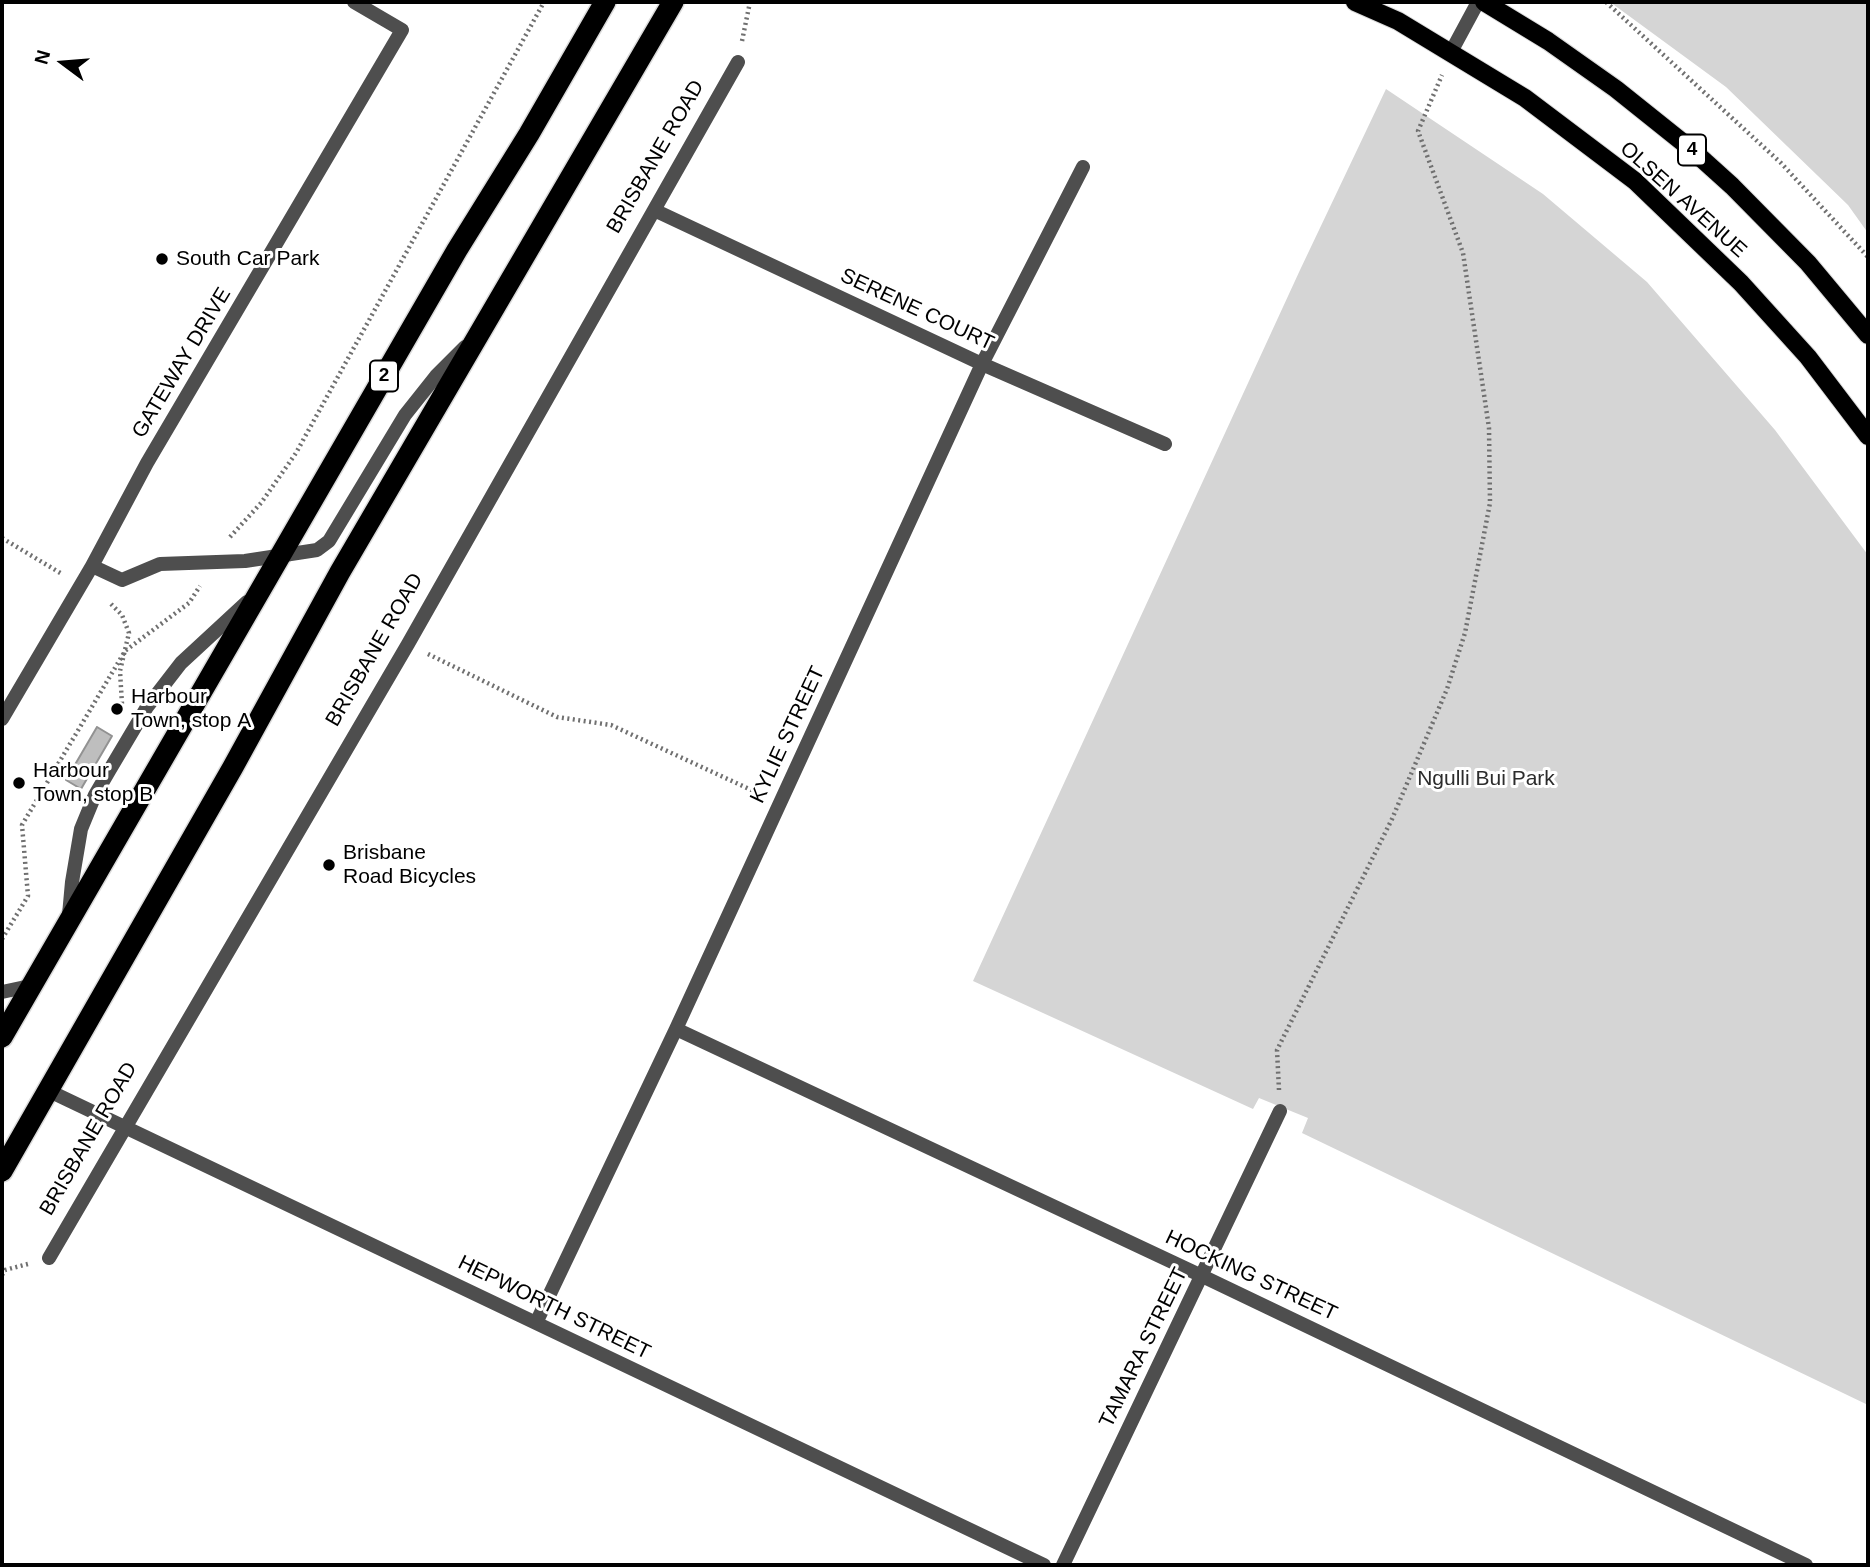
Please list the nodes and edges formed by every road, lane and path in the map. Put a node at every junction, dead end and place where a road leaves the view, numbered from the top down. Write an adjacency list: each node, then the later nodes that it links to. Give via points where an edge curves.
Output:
1 (354, 2): 22 (street, GATEWAY DRIVE, via 402,30 147,463)
2 (544, 2): 21 (path, via 296,453)
3 (605, 2): 20 (highway, 2)
4 (673, 2): 15 (highway)
5 (750, 2): 11 (path)
6 (1355, 2): 10 (main road, OLSEN AVENUE)
7 (1478, 2): 10 (street)
8 (1484, 2): 16 (main road, OLSEN AVENUE / 4, via 1548,41 1691,149 1808,263)
9 (1606, 2): 14 (path, via 1780,163)
10 (1451, 52): 18 (main road, OLSEN AVENUE, via 1525,98 1635,181 1741,283 1808,357); 37 (path, via 1418,131 1463,253 1489,428 1490,503 1465,632 1447,689 1392,819 1277,1050)
11 (738, 62): 13 (street, BRISBANE ROAD)
12 (1083, 167): 17 (street, KYLIE STREET)
13 (654, 211): 17 (street, SERENE COURT); 25 (street, BRISBANE ROAD)
14 (1868, 257)
15 (482, 329): 20 (street, via 405,415 328,541 317,550); 36 (highway)
16 (1868, 335)
17 (982, 363): 19 (street, SERENE COURT); 29 (street, KYLIE STREET)
18 (1868, 436)
19 (1164, 444)
20 (281, 557): 21 (street); 23 (highway, 2)
21 (210, 563): 22 (street, via 160,564 122,580); 26 (path, via 188,603)
22 (92, 566): 27 (street, GATEWAY DRIVE)
23 (260, 591): 28 (street, via 181,663); 30 (highway, 2)
24 (114, 606): 26 (path, via 127,624)
25 (408, 644): 29 (path, via 557,717 611,725); 38 (street, BRISBANE ROAD)
26 (125, 651): 28 (path, via 120,671 123,716); 31 (path, via 22,825 28,896)
27 (2, 719)
28 (135, 727): 30 (street, via 80,829)
29 (780, 803): 34 (street, KYLIE STREET)
30 (69, 920): 32 (highway, 2)
31 (2, 939)
32 (30, 986): 33 (street); 35 (highway, 2)
33 (2, 992)
34 (677, 1029): 41 (street, HOCKING STREET); 42 (street, KYLIE STREET)
35 (2, 1037)
36 (47, 1090): 38 (street, HEPWORTH STREET); 39 (highway)
37 (1280, 1111): 41 (street, TAMARA STREET)
38 (125, 1126): 40 (street, BRISBANE ROAD); 42 (street, HEPWORTH STREET)
39 (2, 1171)
40 (49, 1258)
41 (1202, 1276): 44 (street, TAMARA STREET); 45 (street, HOCKING STREET)
42 (536, 1323): 43 (street, HEPWORTH STREET)
43 (1044, 1565)
44 (1063, 1565)
45 (1806, 1565)

